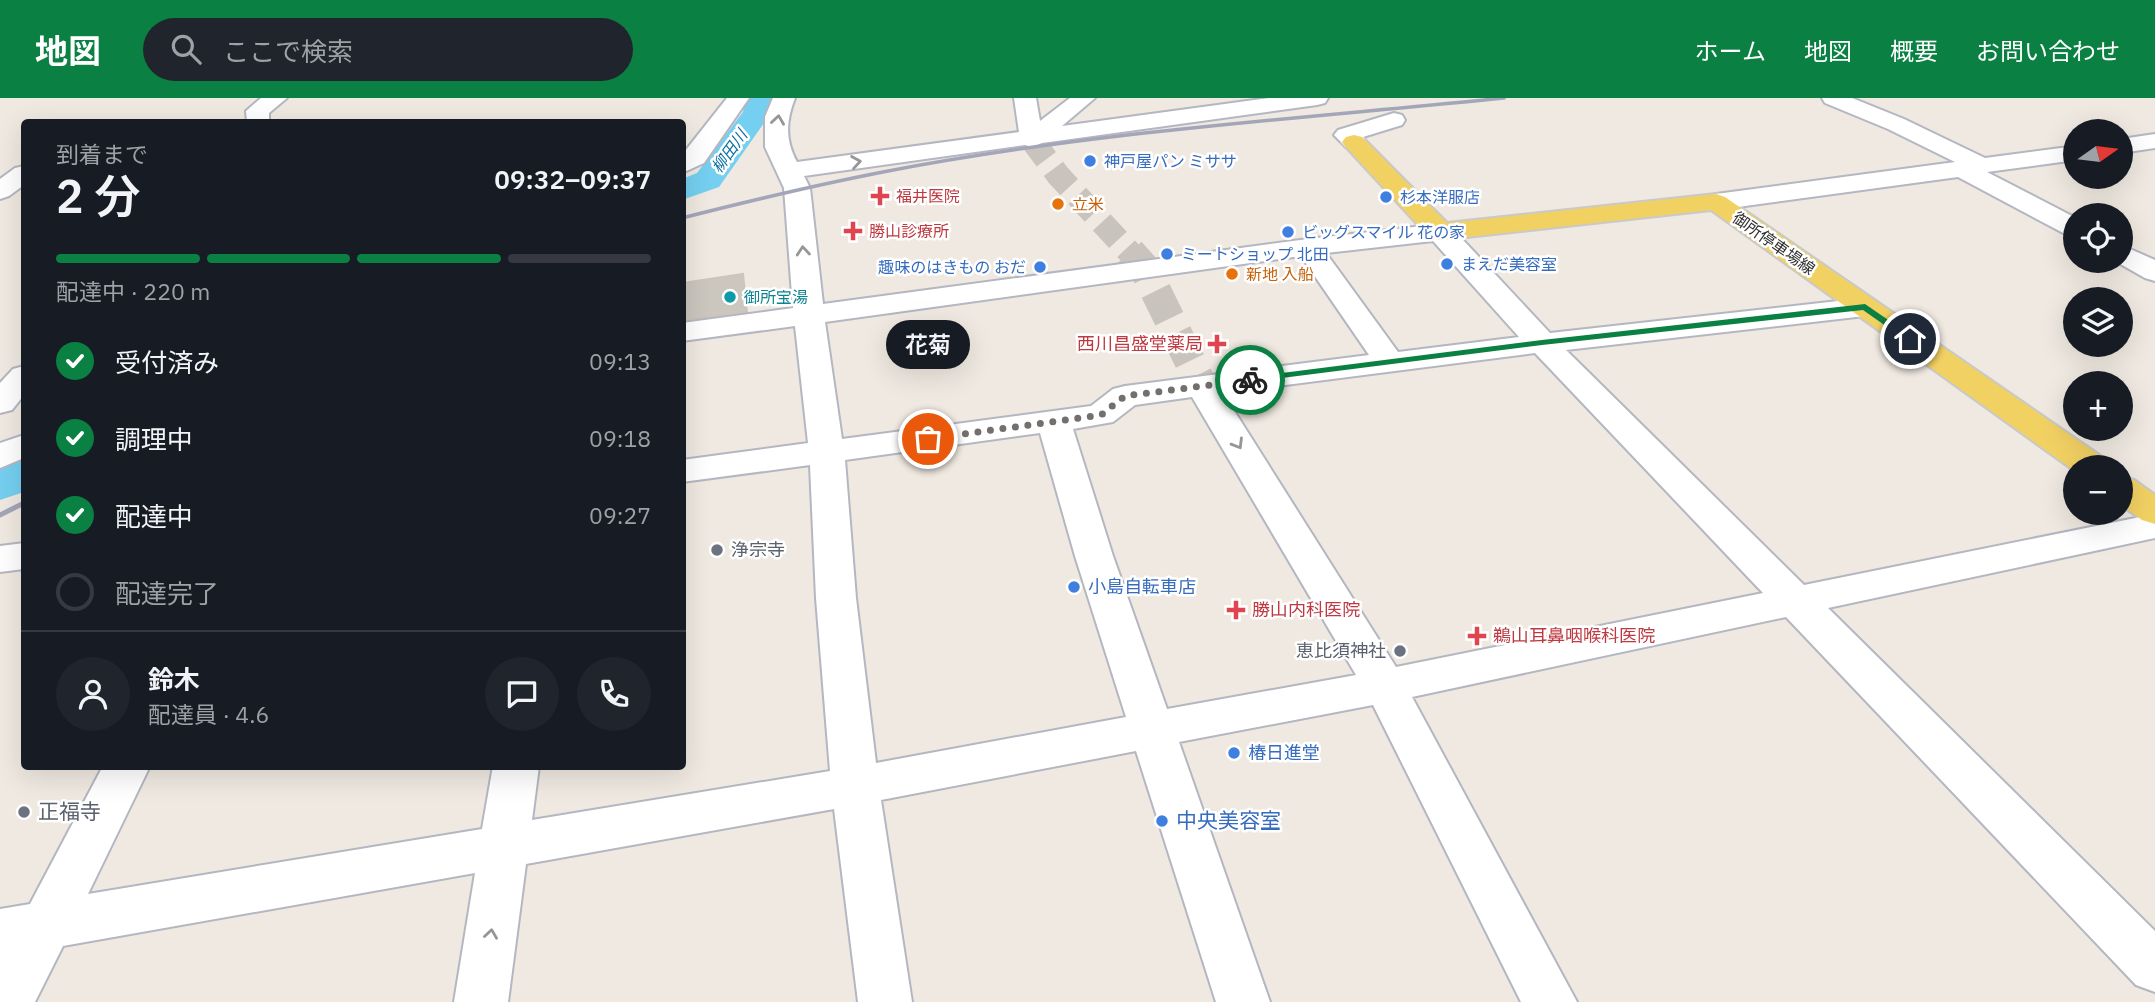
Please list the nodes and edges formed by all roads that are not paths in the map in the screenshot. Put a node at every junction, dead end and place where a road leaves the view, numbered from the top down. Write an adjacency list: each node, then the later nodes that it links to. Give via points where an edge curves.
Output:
1 (276, 98): 8 (street, via 257,111)
2 (738, 98): 15 (street, via 695,158)
3 (784, 98): 17 (street, one-way to 3, via 777,147 776,117)
4 (1025, 98): 10 (street)
5 (1083, 98): 10 (street)
6 (1317, 98): 10 (street, via 1135,115)
7 (1833, 98): 16 (street, via 1896,124)
8 (258, 119)
9 (1394, 120): 12 (street, via 1346,135)
10 (1032, 139): 17 (street, one-way to 10)
11 (2155, 141): 13 (street)
12 (1354, 142): 22 (main road)
13 (2133, 144)
14 (2063, 155): 16 (street)
15 (686, 164)
16 (1972, 168): 20 (street); 21 (street)
17 (788, 171): 27 (street, one-way to 17, via 797,188)
18 (21, 175): 19 (street)
19 (0, 191)
20 (1716, 202): 22 (main road, 御所停車場線); 26 (main road, 御所停車場線)
21 (2063, 221)
22 (1440, 232): 23 (street); 29 (street)
23 (1308, 247): 27 (street); 30 (street)
24 (2133, 260): 25 (street)
25 (2155, 272)
26 (1865, 307): 29 (street); 37 (main road, 御所停車場線)
27 (809, 315): 28 (street); 36 (street)
28 (686, 331)
29 (1542, 342): 30 (street); 45 (street)
30 (1389, 362): 32 (street)
31 (21, 379): 33 (street)
32 (1202, 386): 34 (street, via 1125,396 1101,415); 46 (street, one-way to 46)
33 (0, 403)
34 (1054, 422): 36 (street); 47 (street)
35 (21, 446): 38 (street)
36 (827, 453): 39 (street); 50 (street)
37 (2075, 455)
38 (0, 457)
39 (686, 471)
40 (2133, 496): 41 (main road)
41 (2155, 512)
42 (2155, 526): 45 (street)
43 (21, 556): 44 (street)
44 (0, 559)
45 (1797, 600): 46 (street); 53 (street)
46 (1385, 686): 47 (street); 58 (street)
47 (1153, 728): 50 (street); 57 (street)
48 (124, 770): 52 (street)
49 (515, 770): 51 (street)
50 (855, 786): 51 (street); 56 (street)
51 (503, 847): 52 (street); 55 (street, one-way to 51)
52 (23, 929): 54 (street)
53 (2155, 967)
54 (7, 1002)
55 (481, 1002)
56 (885, 1002)
57 (1243, 1002)
58 (1550, 1002)

